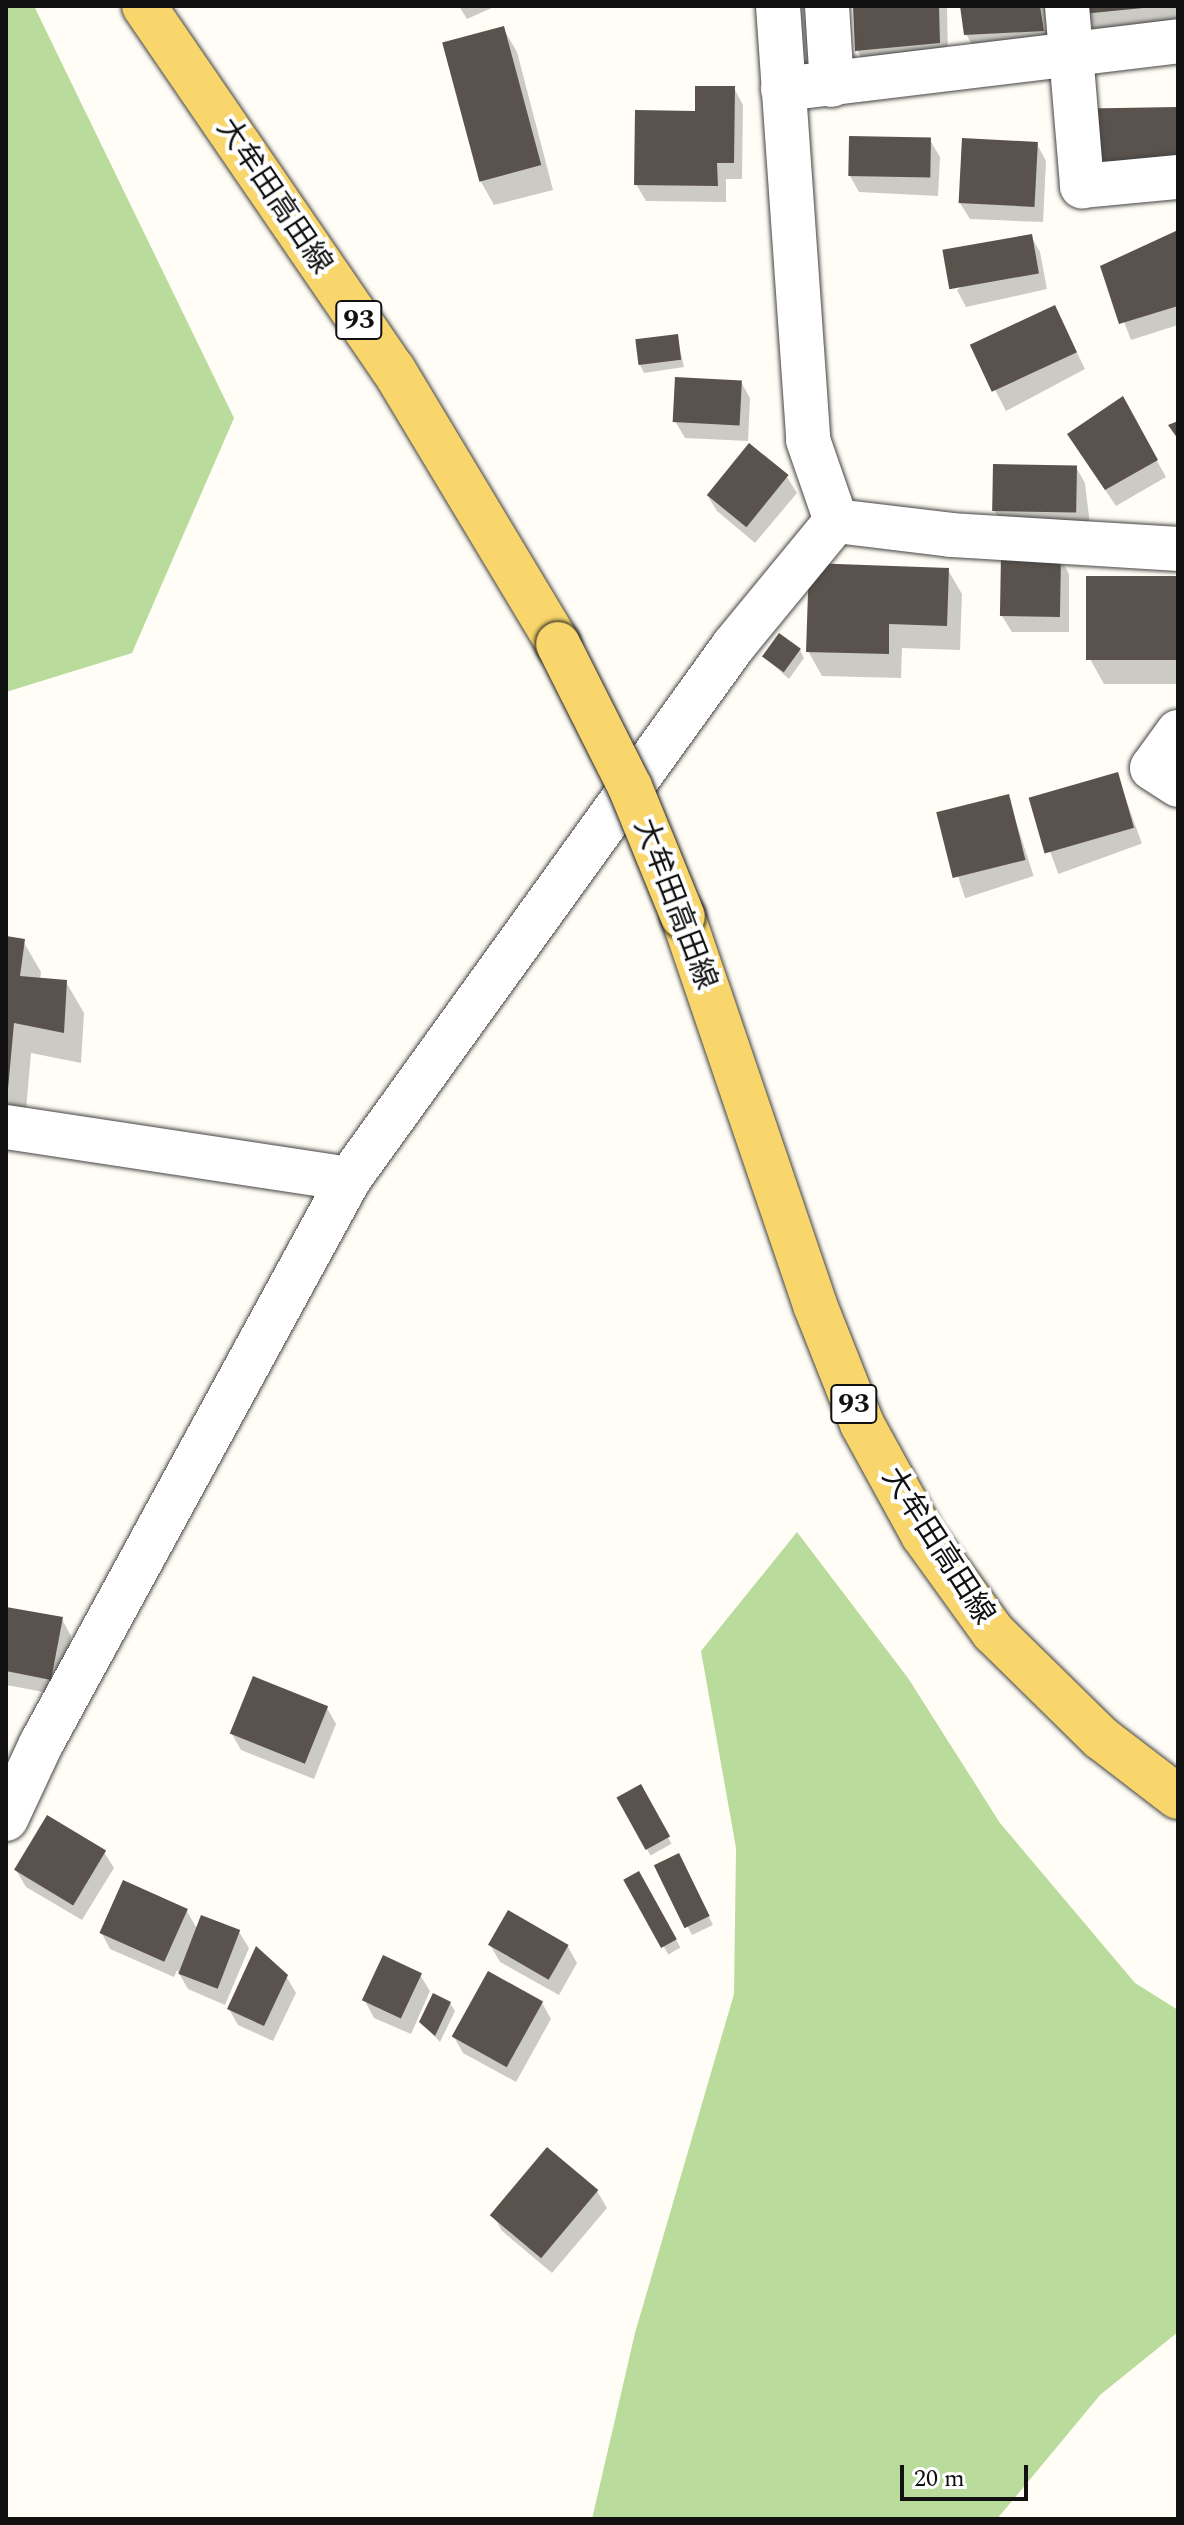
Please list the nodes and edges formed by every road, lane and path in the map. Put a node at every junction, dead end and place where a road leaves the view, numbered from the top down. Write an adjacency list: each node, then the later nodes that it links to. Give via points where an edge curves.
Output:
1 (144, 6): 16 (main road, 大牟田高田線 / 93, bridge, via 393,369 558,644 630,787 683,917 815,1305 862,1424 923,1535 993,1632 1101,1738)
2 (778, 6): 8 (street)
3 (827, 6): 7 (street)
4 (1067, 6): 6 (street)
5 (1178, 41): 6 (street)
6 (1068, 53): 7 (street); 9 (street, via 1082,186)
7 (832, 85): 8 (street)
8 (783, 89): 10 (street, via 808,440)
9 (1178, 177)
10 (836, 521): 11 (street, via 951,535); 15 (street, via 716,670)
11 (1178, 549)
12 (1178, 732): 13 (street, via 1152,768)
13 (1178, 785)
14 (6, 1127): 15 (street)
15 (349, 1179): 17 (street, via 41,1744)
16 (1178, 1797)
17 (6, 1819)

